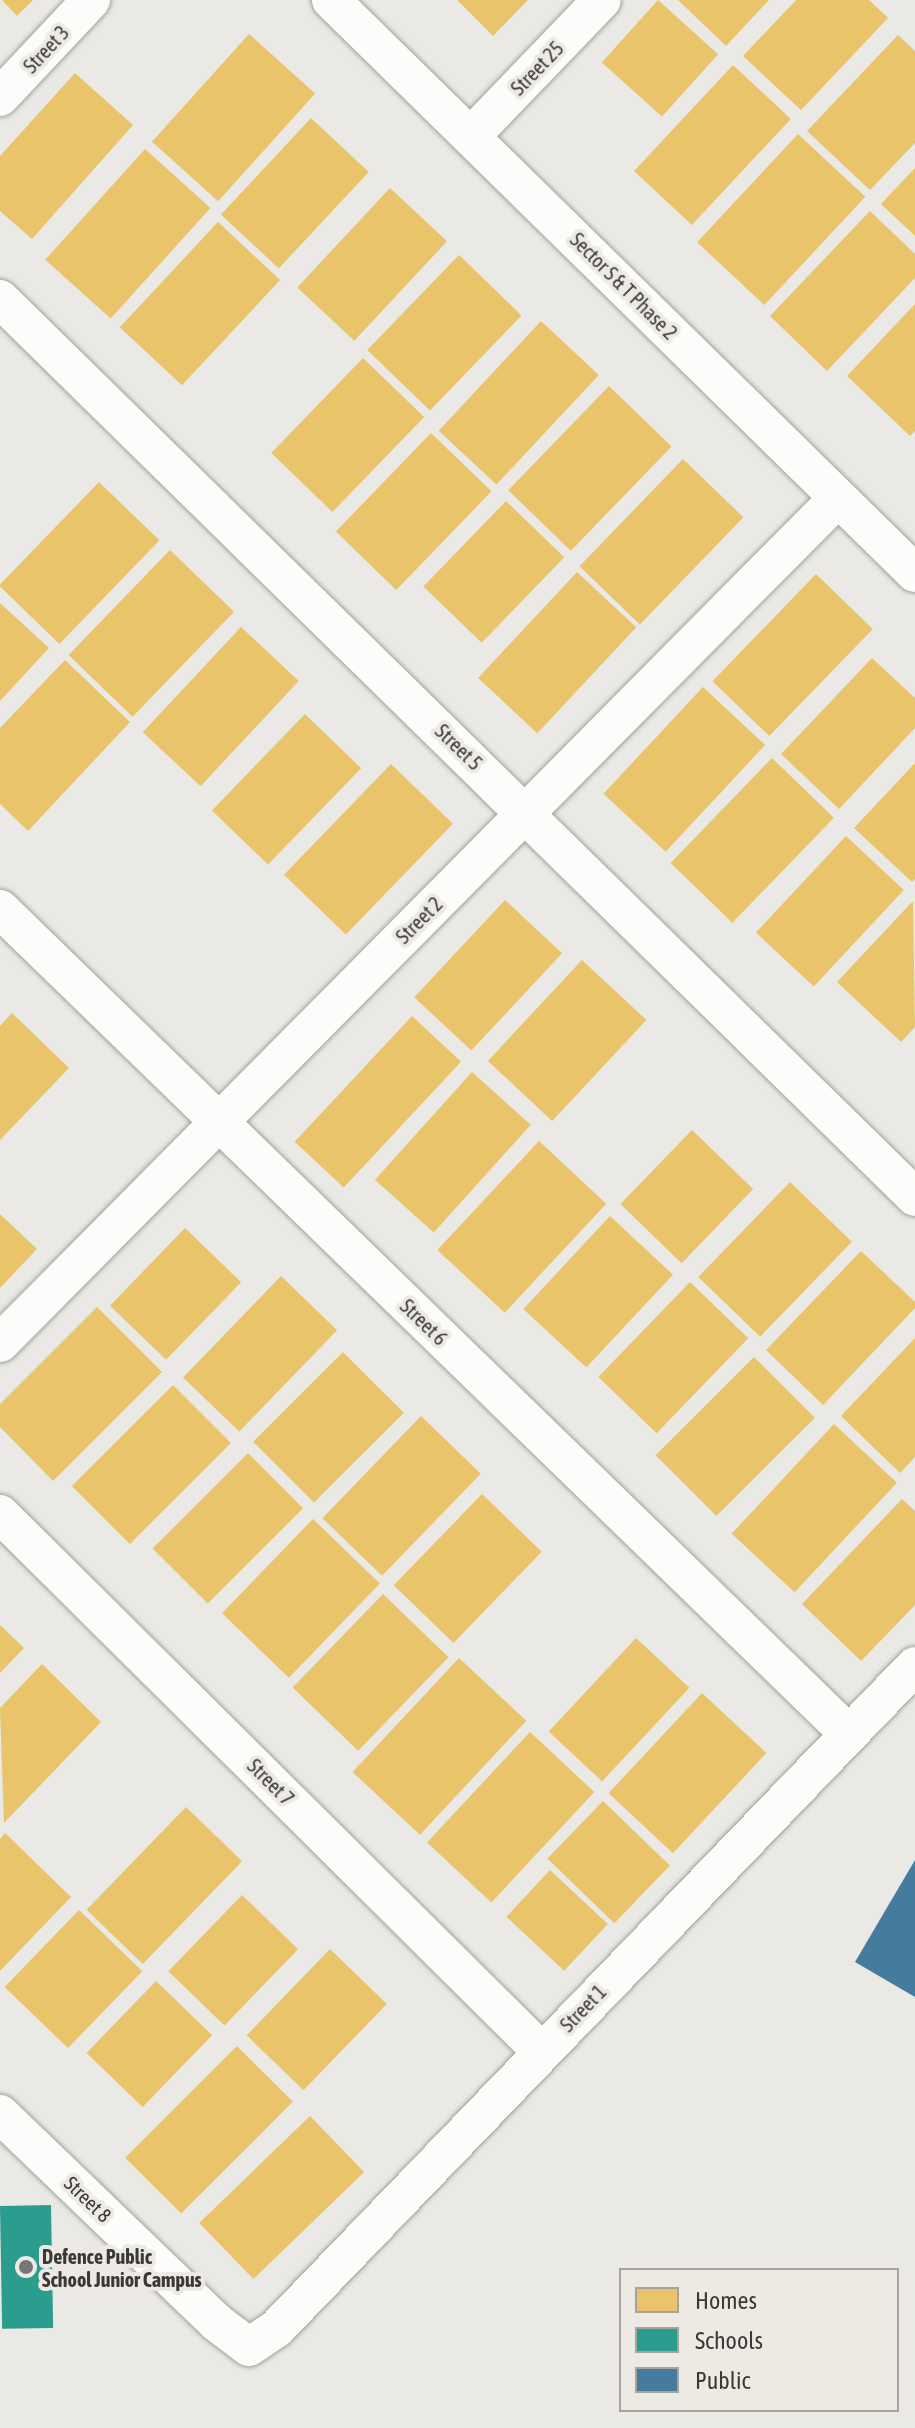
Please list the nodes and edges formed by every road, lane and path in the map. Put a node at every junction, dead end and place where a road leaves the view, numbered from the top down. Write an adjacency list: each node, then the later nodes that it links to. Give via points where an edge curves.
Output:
1 (91, 0): 4 (street, Street 3)
2 (331, 0): 5 (street, Sector S & T Phase 2)
3 (602, 0): 5 (street, Street 25)
4 (0, 97)
5 (472, 135): 7 (street, Sector S & T Phase 2)
6 (0, 299): 9 (street, Street 5)
7 (838, 498): 8 (street, Sector S & T Phase 2); 9 (street, Street 2)
8 (915, 573)
9 (527, 813): 11 (street, Street 2); 12 (street, Street 5)
10 (0, 909): 11 (street, Street 6)
11 (216, 1120): 13 (street, Street 2); 16 (street, Street 6)
12 (915, 1197)
13 (0, 1343)
14 (0, 1514): 17 (street, Street 7)
15 (915, 1666): 16 (street, Street 1)
16 (849, 1734): 17 (street, Street 1)
17 (541, 2051): 19 (street, Street 1, via 277,2328)
18 (0, 2114): 19 (street, Street 8, via 216,2322)
19 (249, 2347)

